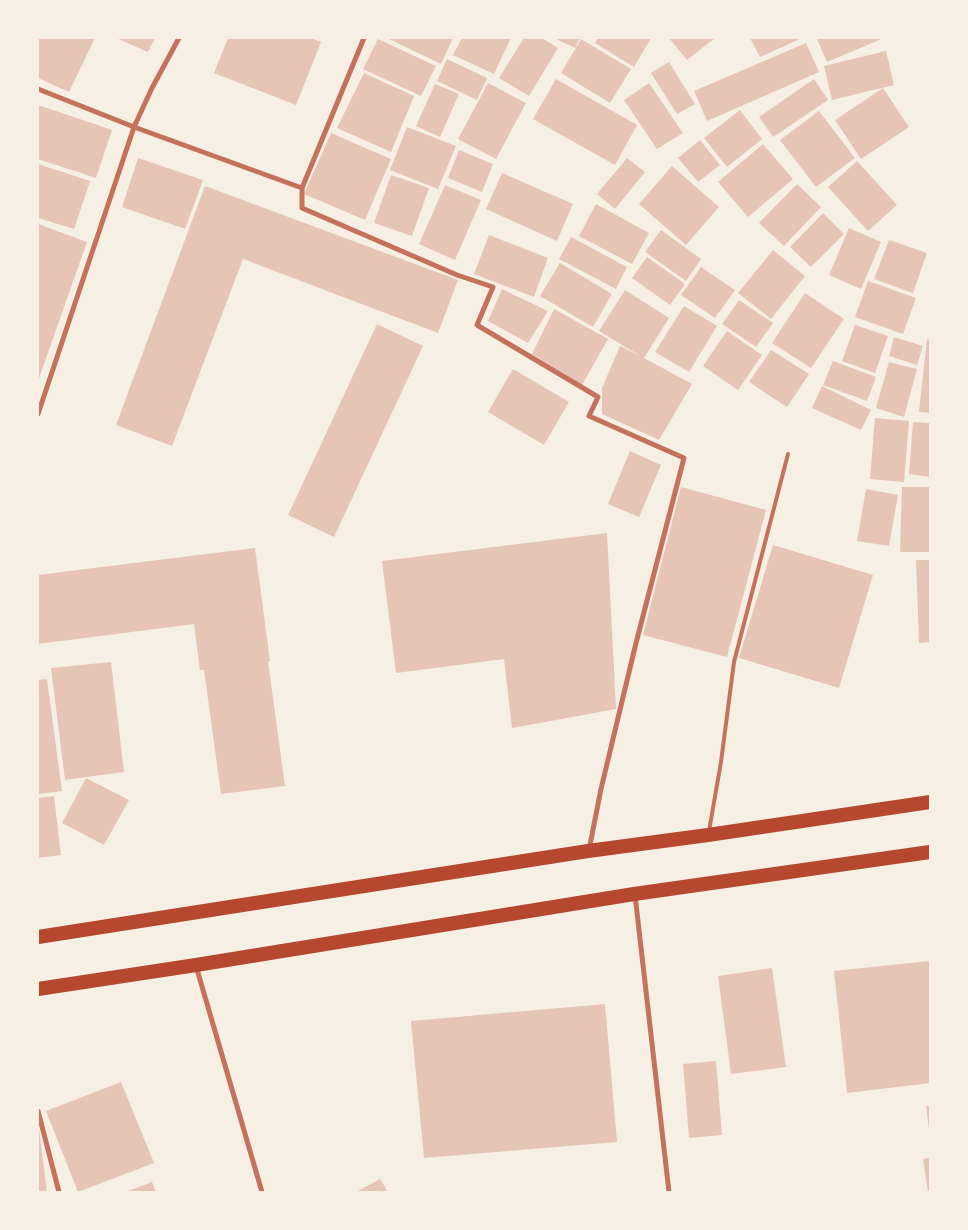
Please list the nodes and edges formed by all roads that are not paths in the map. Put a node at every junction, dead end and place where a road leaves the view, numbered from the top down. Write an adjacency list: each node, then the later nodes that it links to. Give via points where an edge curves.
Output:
1 (179, 38): 4 (street)
2 (364, 38): 5 (street)
3 (38, 89): 4 (street)
4 (134, 127): 5 (street); 6 (street)
5 (302, 188): 10 (street, via 302,208 493,288 477,325 598,397 589,416 684,458 636,642)
6 (38, 414)
7 (788, 454): 9 (lane, via 734,662 722,762)
8 (930, 802): 9 (highway)
9 (708, 835): 10 (highway)
10 (588, 851): 13 (highway)
11 (930, 852): 12 (highway)
12 (634, 894): 14 (highway); 19 (street)
13 (38, 937)
14 (196, 965): 15 (highway); 18 (street)
15 (38, 989)
16 (38, 1111): 17 (street)
17 (59, 1192)
18 (262, 1192)
19 (669, 1192)

